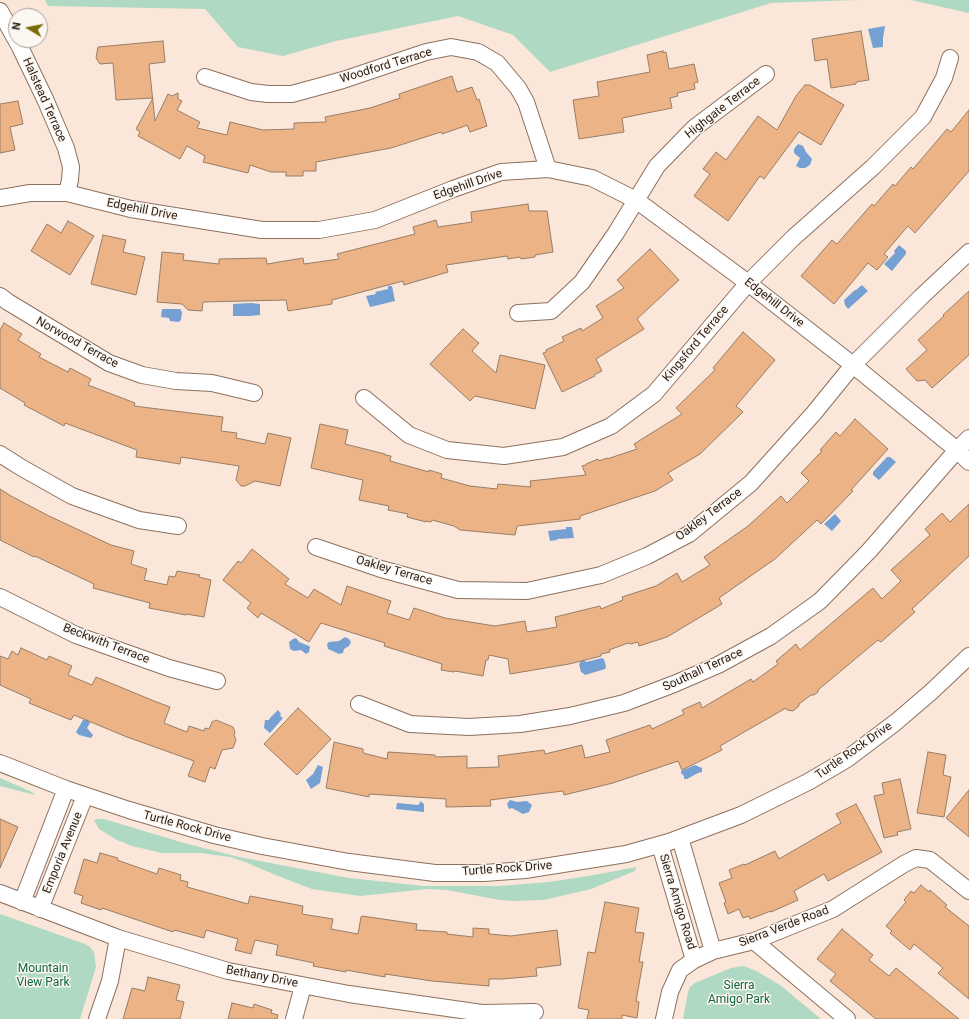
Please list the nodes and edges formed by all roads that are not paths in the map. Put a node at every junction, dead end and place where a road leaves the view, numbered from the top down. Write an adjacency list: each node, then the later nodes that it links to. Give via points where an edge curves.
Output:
1 (0, 11): 6 (street, Halstead Terrace, via 20,47 66,148 72,167)
2 (950, 58): 10 (street, Kingsford Terrace, via 944,78 923,117)
3 (766, 74): 8 (street, Highgate Terrace, via 694,128 658,166)
4 (204, 77): 5 (street, Woodford Terrace, via 251,92 292,94 426,52 451,48 478,52 497,63 518,88 526,102)
5 (548, 169): 6 (street, Edgehill Drive, via 501,172 375,220 319,230 262,230 131,209); 8 (street, Edgehill Drive, via 592,178)
6 (67, 193): 7 (street, Edgehill Drive, via 30,193)
7 (0, 198)
8 (636, 200): 10 (street, Edgehill Drive); 12 (street, Highgate Terrace, via 582,282 551,310)
9 (969, 252): 13 (street, Oakley Terrace)
10 (748, 283): 13 (street, Edgehill Drive); 15 (street, Kingsford Terrace, via 654,394 611,426 563,447 504,456 447,450 409,435)
11 (0, 296): 14 (street, Norwood Terrace, via 109,363 142,375 176,381 212,383)
12 (518, 313)
13 (853, 365): 17 (street, Edgehill Drive); 21 (street, Oakley Terrace, via 751,483 688,534 601,576 527,591 458,590 381,569)
14 (254, 393)
15 (364, 398)
16 (969, 438): 17 (street, Southall Terrace)
17 (957, 450): 19 (street, Edgehill Drive); 25 (street, Southall Terrace, via 869,551 820,601 771,636 718,665 674,684 624,704 520,724 469,727 410,724)
18 (0, 454): 20 (street, via 72,496 139,520)
19 (969, 462)
20 (178, 526)
21 (316, 547)
22 (0, 597): 24 (street, Beckwith Terrace, via 76,635 169,668)
23 (969, 656): 29 (street, Turtle Rock Drive, via 896,722 847,759 808,782 741,815)
24 (217, 681)
25 (359, 704)
26 (0, 763): 27 (street, Turtle Rock Drive)
27 (66, 789): 28 (street, Turtle Rock Drive); 33 (street, Emporia Avenue)
28 (85, 796): 30 (street, Turtle Rock Drive, via 214,835 349,862 435,873 525,870 626,854); 34 (street, Emporia Avenue)
29 (680, 838): 30 (street, Turtle Rock Drive); 37 (street, Sierra Amigo Road)
30 (660, 845): 38 (street, Sierra Amigo Road)
31 (969, 891): 36 (street, Sierra Verde Road, via 930,860 916,858 833,909)
32 (0, 893): 33 (street, Bethany Drive)
33 (22, 902): 34 (street, Bethany Drive)
34 (40, 909): 35 (street, Bethany Drive)
35 (118, 938): 39 (street, Bethany Drive, via 228,971); 42 (street, via 110,981)
36 (754, 941): 37 (street, Sierra Verde Road); 45 (street)
37 (713, 952): 38 (street, Sierra Verde Road)
38 (694, 960): 44 (street, Sierra Verde Road, via 680,970 670,992)
39 (304, 986): 41 (street, Bethany Drive); 43 (street)
40 (535, 1012): 41 (street, Bethany Drive)
41 (481, 1016)
42 (97, 1019)
43 (294, 1019)
44 (664, 1019)
45 (848, 1019)

